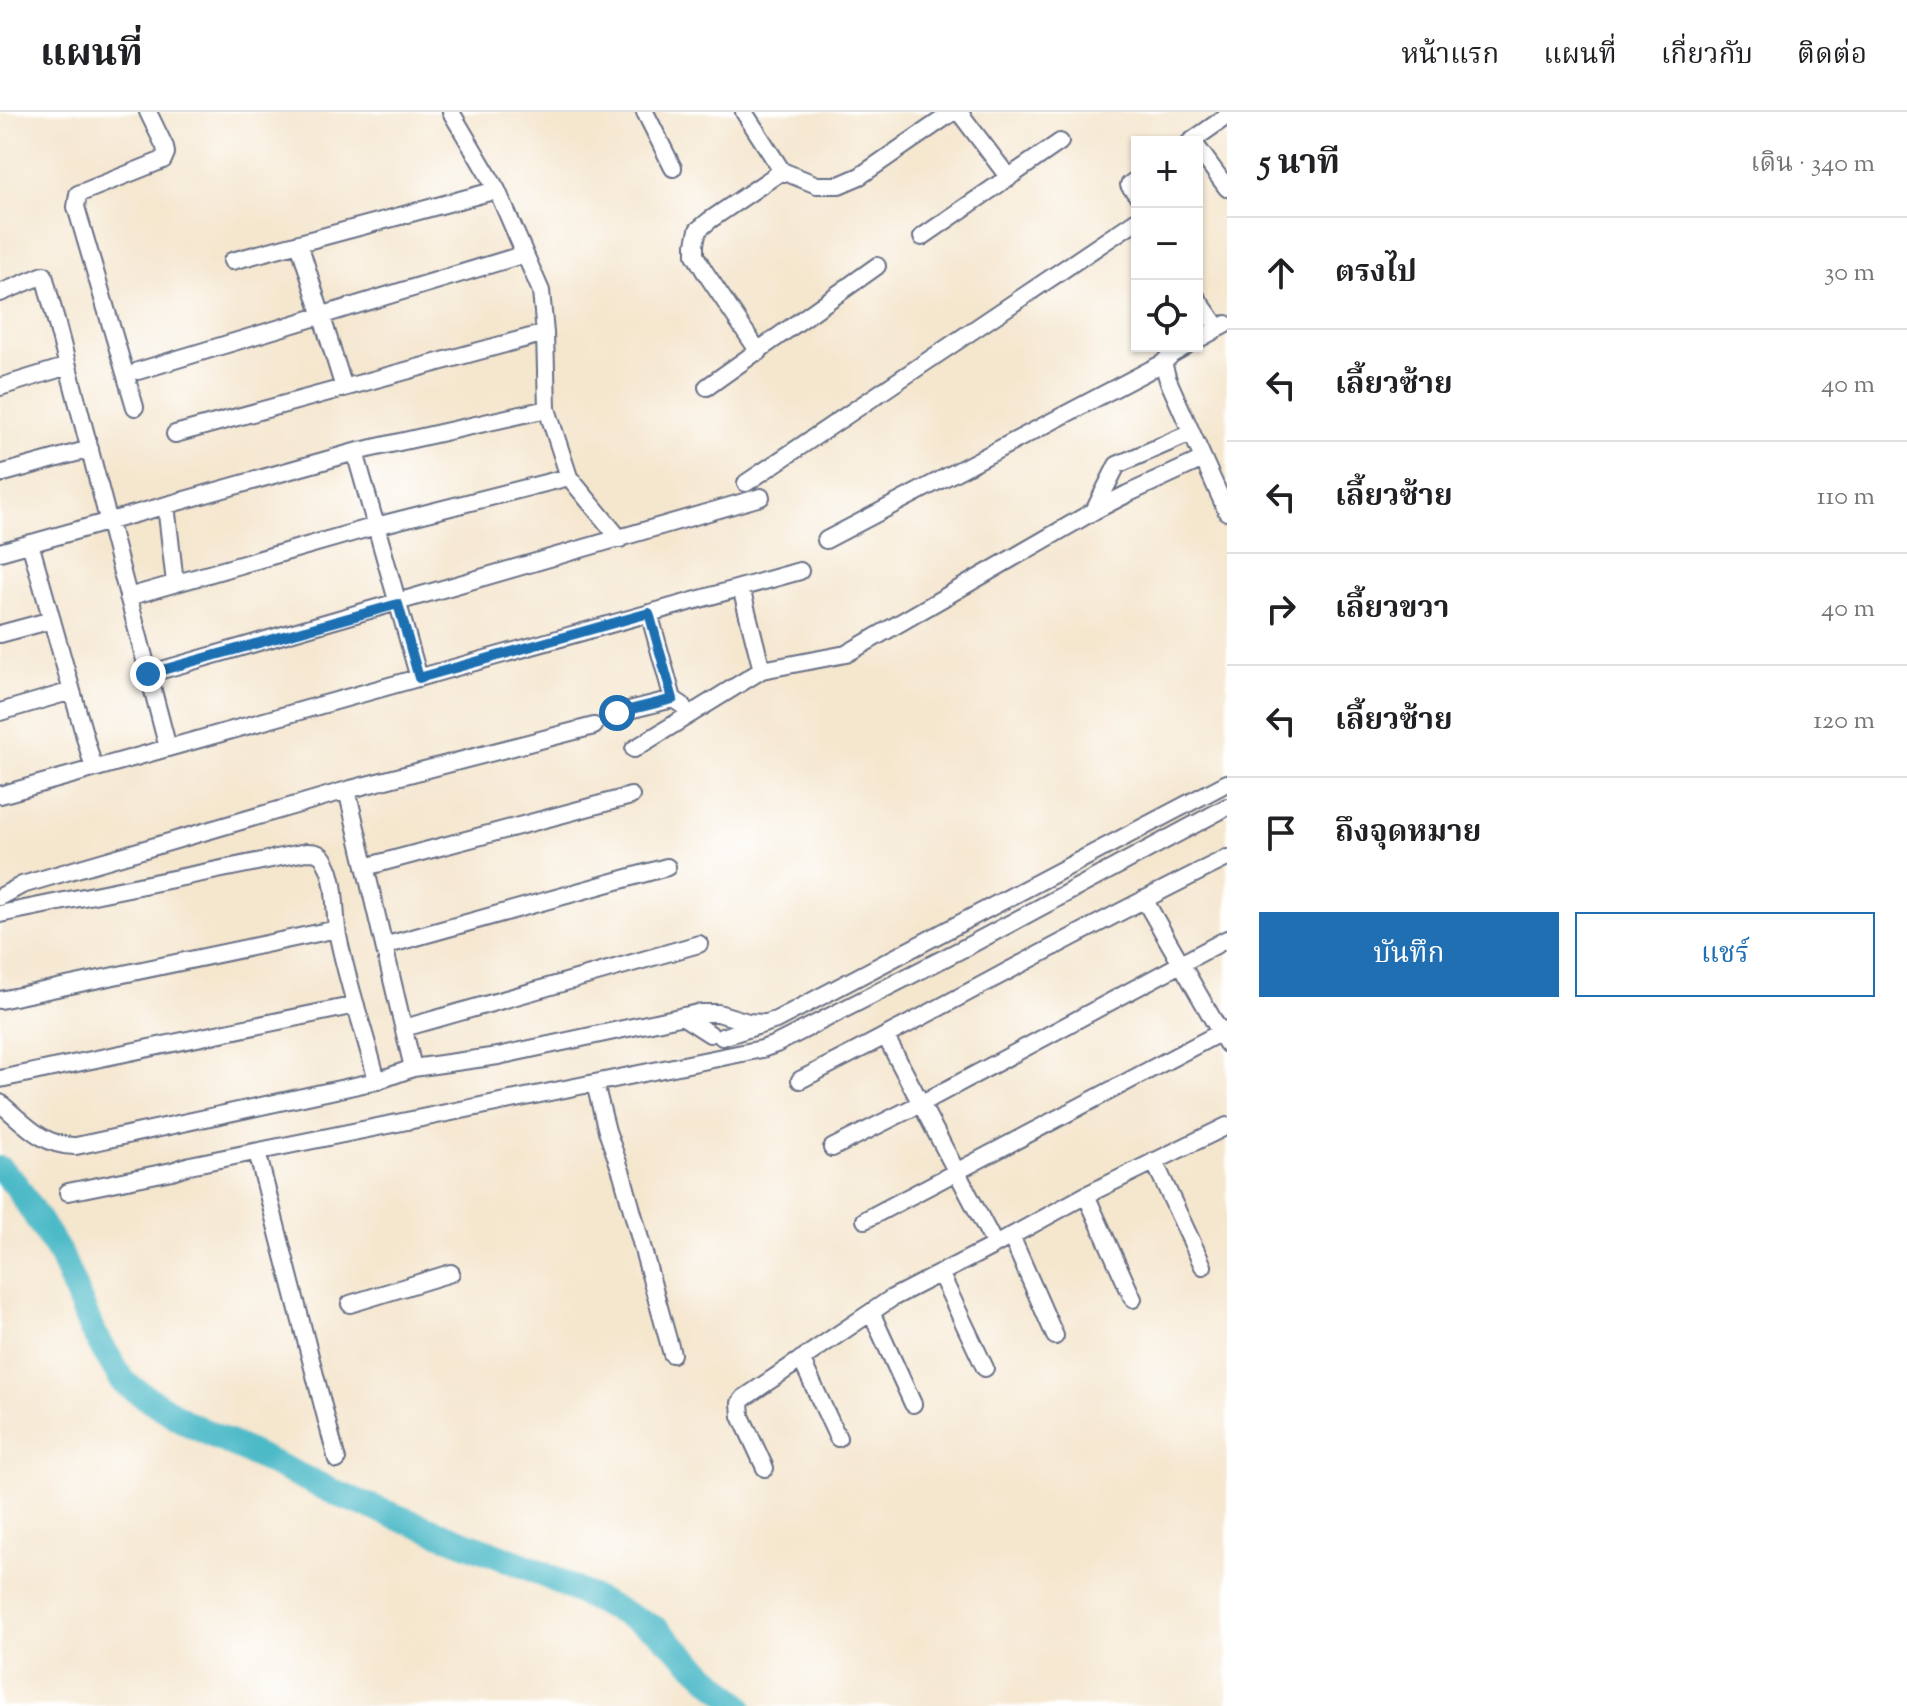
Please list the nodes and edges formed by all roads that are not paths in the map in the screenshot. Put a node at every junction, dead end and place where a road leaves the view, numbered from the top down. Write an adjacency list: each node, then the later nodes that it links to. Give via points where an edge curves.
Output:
1 (148, 112): 36 (street, via 165,147 163,160 78,194 76,207)
2 (451, 112): 15 (street)
3 (645, 112): 11 (street)
4 (744, 112): 12 (street)
5 (953, 112): 12 (street, via 839,185 817,185)
6 (959, 112): 13 (street)
7 (1227, 116): 8 (street)
8 (1202, 136)
9 (1060, 142): 13 (street)
10 (1203, 156): 14 (street)
11 (673, 168)
12 (782, 171): 28 (street, via 698,230 695,244 705,272)
13 (1009, 178): 17 (street)
14 (1227, 188)
15 (497, 190): 18 (street); 19 (street)
16 (1131, 224): 45 (street)
17 (922, 237)
18 (299, 243): 20 (street); 24 (street)
19 (525, 254): 24 (street); 26 (street, via 541,291)
20 (232, 261)
21 (877, 266): 28 (street)
22 (0, 293): 31 (street, via 44,275)
23 (1203, 304): 25 (street)
24 (323, 316): 32 (street); 35 (street)
25 (1223, 325): 27 (street)
26 (545, 333): 35 (street); 37 (street)
27 (1203, 337)
28 (759, 352): 34 (street)
29 (1176, 352): 30 (street)
30 (1163, 363): 38 (street); 53 (street)
31 (68, 366): 33 (street); 40 (street)
32 (138, 371)
33 (0, 387)
34 (707, 387)
35 (344, 388): 39 (street)
36 (135, 407)
37 (547, 409): 41 (street); 44 (street)
38 (1191, 433): 42 (street); 48 (street, via 1117,465)
39 (175, 434)
40 (90, 449): 43 (street); 50 (street)
41 (355, 452): 47 (street); 51 (street)
42 (1203, 459): 48 (street); 49 (street)
43 (0, 474)
44 (569, 477): 51 (street); 52 (street)
45 (746, 483)
46 (761, 497): 52 (street)
47 (166, 505): 50 (street); 57 (street)
48 (1094, 511): 64 (street, via 846,654)
49 (1227, 512)
50 (108, 521): 54 (street); 59 (street)
51 (376, 526): 57 (street); 60 (street)
52 (620, 539): 60 (street)
53 (826, 540)
54 (30, 543): 55 (street); 62 (street)
55 (0, 552)
56 (800, 571): 58 (street)
57 (175, 583): 59 (street)
58 (741, 588): 61 (street); 64 (street)
59 (128, 597): 65 (street)
60 (398, 604): 65 (street); 66 (street)
61 (649, 613): 66 (street); 68 (street)
62 (52, 620): 63 (street); 67 (street)
63 (0, 634)
64 (762, 670): 70 (street)
65 (148, 674): 73 (street)
66 (419, 678): 73 (street)
67 (72, 691): 69 (street); 75 (street)
68 (673, 699): 70 (street); 71 (street)
69 (0, 712)
70 (694, 712): 74 (street)
71 (617, 713)
72 (594, 726): 77 (street)
73 (168, 748): 75 (street)
74 (634, 749)
75 (94, 769): 78 (street)
76 (1227, 783): 95 (street)
77 (347, 790): 82 (street); 84 (street, via 22,885)
78 (0, 795)
79 (631, 796): 82 (street)
80 (1227, 807): 103 (street, via 776,1044)
81 (1227, 858): 85 (street)
82 (365, 867): 90 (street)
83 (667, 867): 90 (street)
84 (0, 897)
85 (1144, 899): 91 (street); 98 (street)
86 (0, 914): 87 (street, via 317,852 331,873)
87 (337, 929): 92 (street); 93 (street)
88 (1227, 939): 91 (street)
89 (699, 944): 96 (street)
90 (384, 946): 96 (street)
91 (1181, 963): 97 (street); 105 (street)
92 (0, 1000)
93 (356, 1005): 100 (street); 102 (street)
94 (682, 1016): 95 (street, via 718,1013); 95 (street, via 716,1036); 99 (street, via 498,1056)
95 (763, 1023)
96 (404, 1028): 99 (street)
97 (1225, 1035): 110 (street)
98 (886, 1037): 101 (street); 105 (street)
99 (413, 1068): 102 (street)
100 (0, 1079)
101 (800, 1080)
102 (377, 1081): 104 (street, via 76,1146 48,1142)
103 (595, 1084): 108 (street); 123 (street)
104 (0, 1103)
105 (922, 1103): 107 (street); 110 (street)
106 (1227, 1126): 109 (street)
107 (832, 1148)
108 (257, 1152): 111 (street); 128 (street)
109 (1154, 1161): 112 (street); 116 (street)
110 (957, 1173): 113 (street); 115 (street)
111 (68, 1192)
112 (1086, 1195): 114 (street); 119 (street)
113 (865, 1220)
114 (1011, 1236): 115 (street); 122 (street)
115 (995, 1245): 118 (street)
116 (1203, 1266)
117 (451, 1273): 120 (street)
118 (940, 1273): 121 (street); 125 (street)
119 (1133, 1299)
120 (350, 1304)
121 (871, 1312): 124 (street); 126 (street)
122 (1055, 1336)
123 (672, 1354)
124 (801, 1359): 127 (street); 129 (street, via 740,1403)
125 (985, 1368)
126 (913, 1404)
127 (838, 1438)
128 (337, 1460)
129 (765, 1468)

